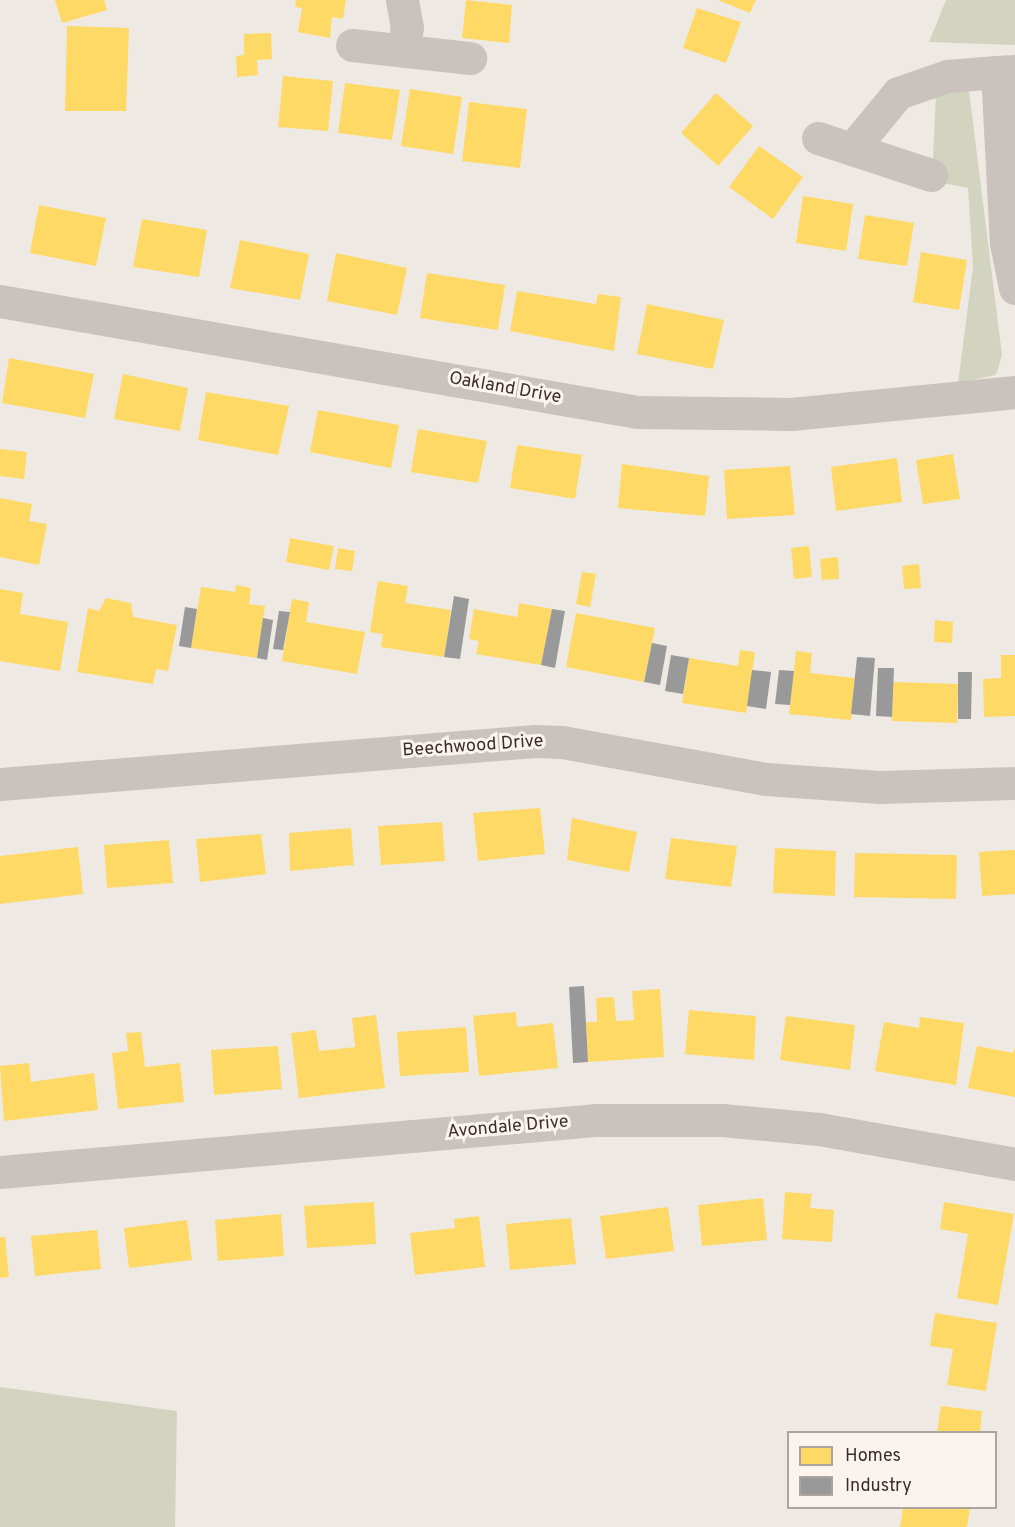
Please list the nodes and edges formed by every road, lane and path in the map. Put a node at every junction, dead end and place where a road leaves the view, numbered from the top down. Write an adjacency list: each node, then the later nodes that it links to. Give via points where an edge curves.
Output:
1 (402, 0): 3 (street, via 407,27)
2 (352, 45): 3 (street)
3 (403, 51): 4 (street)
4 (470, 58)
5 (1006, 72): 7 (street, via 946,76 898,93); 9 (street, via 1006,243)
6 (818, 138): 7 (street)
7 (852, 149): 8 (street)
8 (931, 175)
9 (1015, 288)
10 (0, 301): 11 (street, Oakland Drive, via 637,412 791,414)
11 (1015, 392)
12 (1015, 783): 13 (street, Beechwood Drive, via 880,787 766,779 562,742 535,741)
13 (0, 784)
14 (1015, 1164): 15 (street, Avondale Drive, via 819,1129 722,1120 595,1120)
15 (0, 1172)

